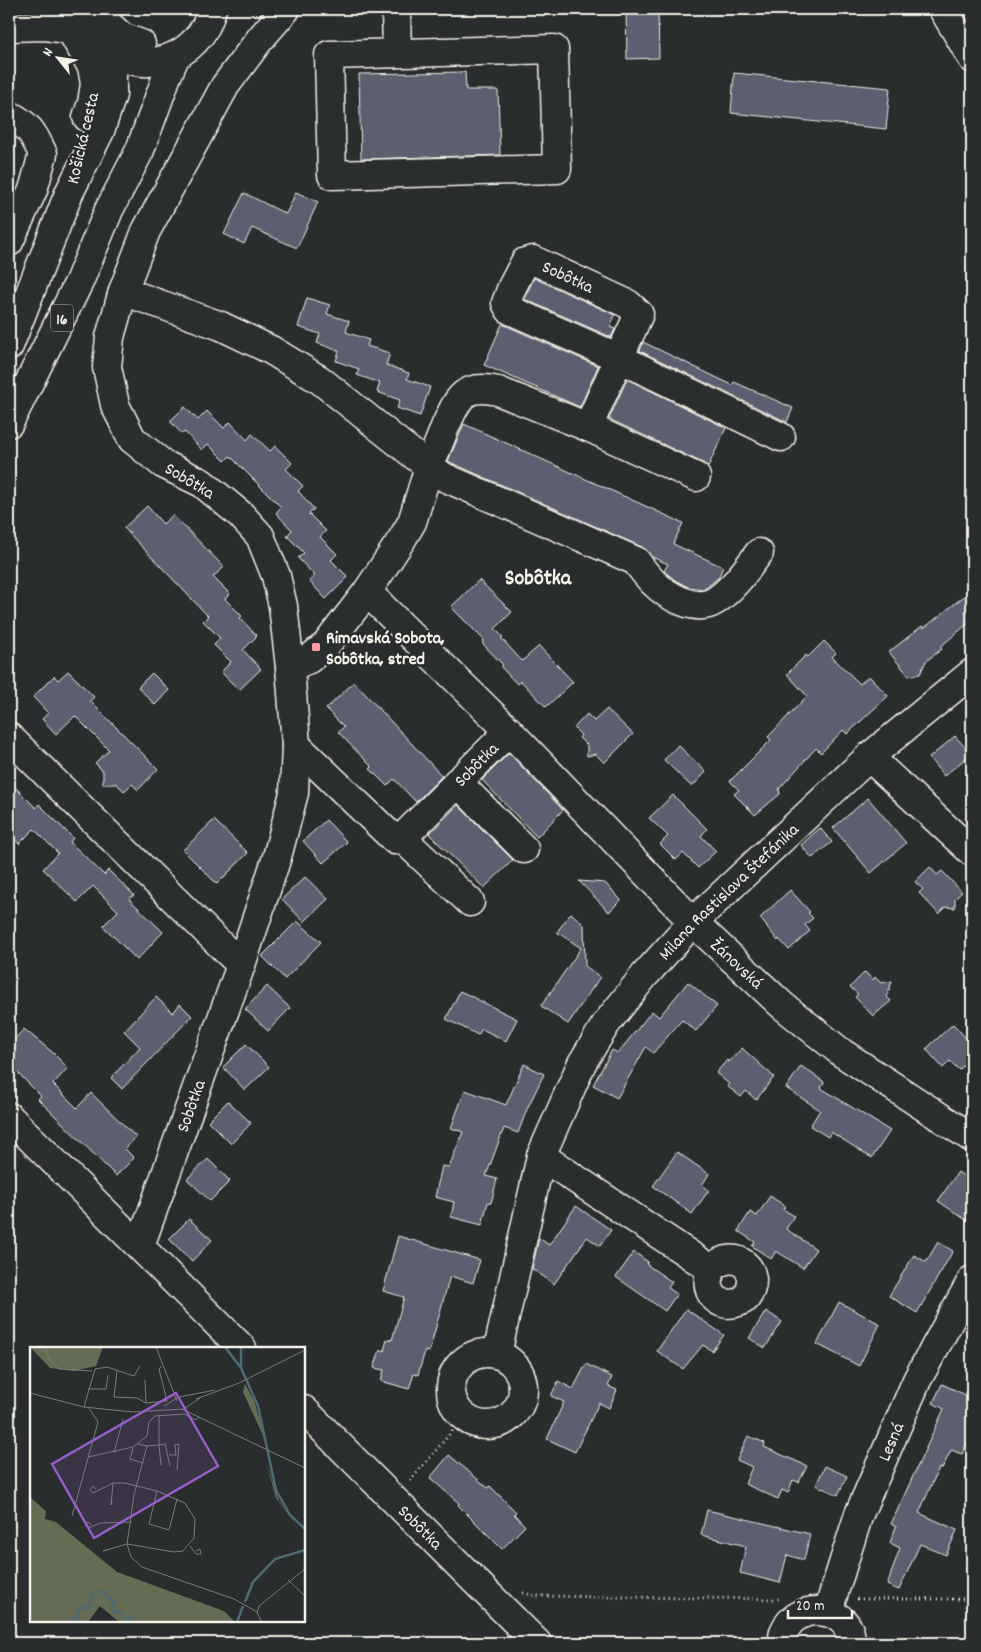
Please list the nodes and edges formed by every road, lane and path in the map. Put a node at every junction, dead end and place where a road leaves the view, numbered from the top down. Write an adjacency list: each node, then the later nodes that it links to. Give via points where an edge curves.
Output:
1 (46, 9): 7 (street)
2 (229, 9): 9 (street)
3 (286, 9): 18 (street, Sobôtka, via 225,86 146,231)
4 (396, 9): 13 (street)
5 (943, 9): 14 (street)
6 (953, 9): 8 (street)
7 (9, 10)
8 (972, 14)
9 (202, 16): 12 (street, via 184,26)
10 (81, 21): 11 (street); 12 (street, via 97,14 122,37 140,44 152,44); 12 (street, via 126,59 141,62); 16 (street, Košická cesta / 16, via 95,84); 16 (street, Košická cesta / 16, via 112,64 112,95 100,131)
11 (9, 27)
12 (165, 53): 21 (street, 16, via 126,144 108,210 79,282)
13 (397, 53): 13 (street, via 554,48 557,168 332,175 329,55)
14 (972, 58)
15 (9, 115): 17 (street, via 25,124 43,154 33,190)
16 (69, 194): 19 (street, Košická cesta / 16)
17 (9, 242)
18 (123, 291): 24 (street, via 221,326 271,350 320,380); 28 (street, Sobôtka, via 110,337 107,367 115,404 132,439 163,464 202,483 241,515 260,536 276,576)
19 (9, 346)
20 (619, 358): 20 (street, Sobôtka, via 510,310 506,304 525,262 533,260 628,304 639,314); 22 (street, Sobôtka); 23 (street, Sobôtka)
21 (9, 423)
22 (588, 427): 24 (street, via 498,391 484,387 473,389 456,402); 25 (street)
23 (781, 437)
24 (429, 467): 26 (street, via 444,477 636,561 653,582 674,598 700,606 714,602 740,579); 27 (street, via 412,522)
25 (696, 477)
26 (759, 553)
27 (367, 592): 28 (street, via 326,645 310,659); 30 (street, Sobôtka)
28 (290, 667): 32 (street, Sobôtka)
29 (972, 673): 33 (street, Milana Rastislava Štefánika)
30 (509, 731): 34 (street, Sobôtka); 39 (street, Žánovská)
31 (9, 737): 40 (street)
32 (296, 745): 35 (street, via 395,840); 40 (street, Sobôtka, via 294,793)
33 (869, 757): 37 (street); 39 (street, Milana Rastislava Štefánika)
34 (457, 782): 35 (street, Sobôtka); 36 (street)
35 (402, 838): 38 (street)
36 (524, 849)
37 (972, 852)
38 (470, 902)
39 (693, 922): 42 (street, Žánovská, via 783,1006 842,1053); 43 (street, Milana Rastislava Štefánika, via 606,1024 582,1063)
40 (242, 965): 44 (street, Sobôtka)
41 (9, 1117): 44 (street)
42 (972, 1138)
43 (541, 1156): 45 (street); 48 (street, Milana Rastislava Štefánika)
44 (140, 1246): 47 (street)
45 (711, 1269)
46 (972, 1280): 55 (street, Lesná, via 917,1380 859,1514)
47 (241, 1347)
48 (497, 1354): 50 (street, via 484,1352 472,1356 461,1363 454,1374 450,1386 452,1398); 50 (street, via 517,1368 523,1392 520,1404 513,1415 490,1426)
49 (305, 1411): 56 (street, Sobôtka)
50 (464, 1417): 51 (path)
51 (406, 1488)
52 (517, 1592): 53 (path, via 536,1596)
53 (783, 1599)
54 (972, 1599): 55 (path)
55 (830, 1605): 57 (street, via 802,1613 792,1620 784,1631); 58 (street, via 847,1627)
56 (537, 1643)
57 (782, 1643)
58 (851, 1643)

